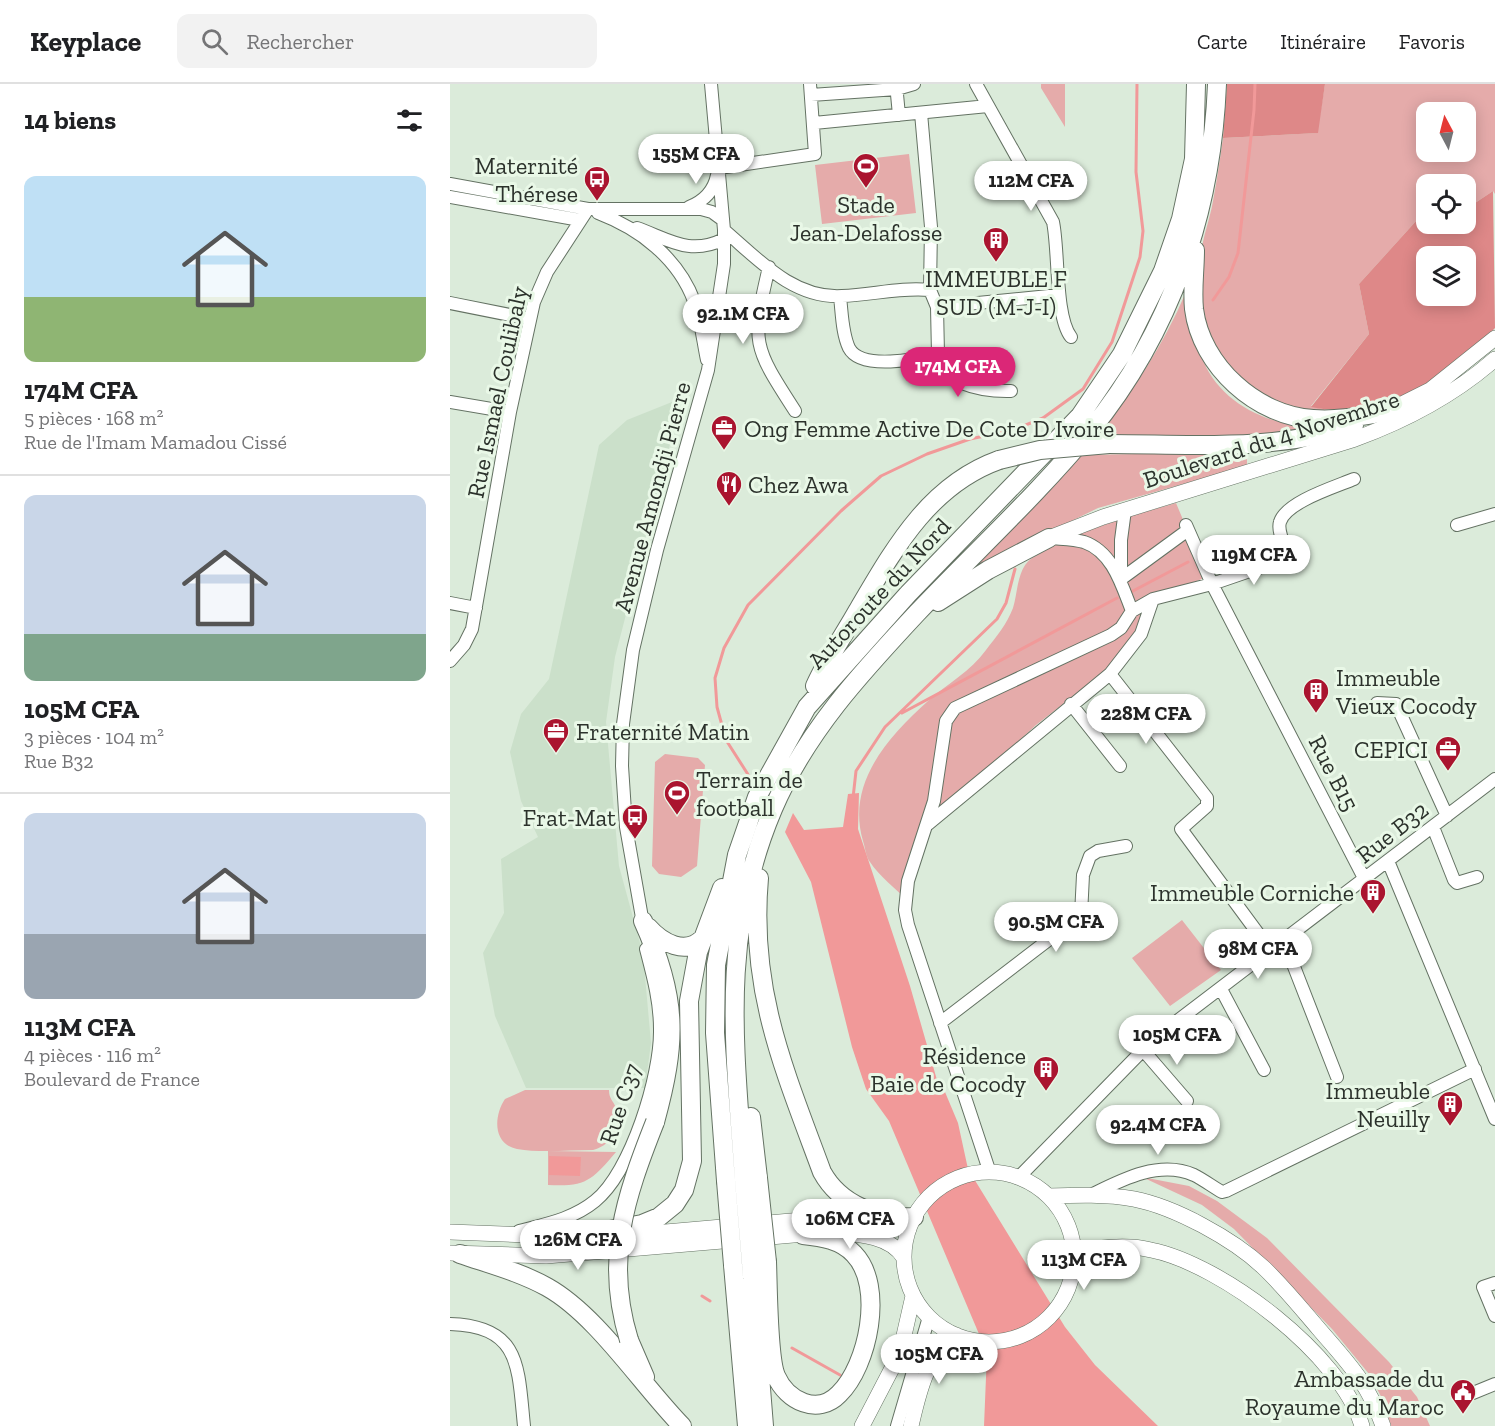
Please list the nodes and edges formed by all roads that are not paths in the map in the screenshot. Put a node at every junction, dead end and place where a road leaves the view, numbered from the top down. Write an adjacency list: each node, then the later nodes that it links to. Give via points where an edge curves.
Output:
1 (711, 84): 12 (street, Avenue Amondji Pierre)
2 (914, 84): 6 (street)
3 (976, 84): 8 (street)
4 (1196, 84): 54 (highway, Autoroute du Nord, via 1194,159 1181,219 1141,319 1103,384 1049,450 908,594)
5 (1217, 84): 19 (highway, Autoroute du Nord, via 1211,161)
6 (897, 86): 7 (street); 10 (street)
7 (810, 90): 11 (street)
8 (988, 106): 9 (street); 23 (street, via 1053,222)
9 (921, 112): 10 (street); 22 (street, via 931,227)
10 (899, 115): 11 (street)
11 (814, 123): 12 (street, via 815,154)
12 (719, 168): 16 (street, via 712,189 697,204); 20 (street, Avenue Amondji Pierre)
13 (450, 184): 15 (street)
14 (450, 197): 17 (street)
15 (588, 208): 16 (street); 17 (street, Rue Ismael Coulibaly); 18 (street)
16 (681, 210): 20 (street, via 712,212)
17 (580, 220): 27 (street, Rue Ismael Coulibaly, via 540,285)
18 (627, 224): 20 (street, via 692,248 702,248); 32 (street, via 664,255 688,286)
19 (1196, 228): 37 (highway, via 1194,311 1207,346 1230,380 1265,405 1297,417 1335,419); 49 (highway, Autoroute du Nord, via 1155,331 1116,395 1058,466)
20 (723, 230): 21 (street); 32 (street, Avenue Amondji Pierre, via 724,264)
21 (769, 267): 24 (street, via 798,289); 35 (street, via 757,337 765,364)
22 (930, 290): 24 (street, via 912,288); 26 (street)
23 (1059, 295): 26 (street); 28 (street, via 1066,331)
24 (840, 297): 30 (street, via 846,340 859,359 871,362)
25 (450, 303): 27 (street)
26 (937, 307): 30 (street, via 938,354)
27 (530, 319): 36 (street, Rue Ismael Coulibaly)
28 (1071, 337)
29 (1495, 338): 37 (main road, Boulevard du 4 Novembre, via 1430,390)
30 (924, 358): 33 (street, via 935,370 972,388)
31 (1495, 359): 39 (main road, Boulevard du 4 Novembre, via 1438,402 1394,425)
32 (708, 370): 66 (street, Avenue Amondji Pierre, via 657,550 626,697 624,807)
33 (1011, 391)
34 (450, 402): 36 (street)
35 (795, 411)
36 (510, 412): 47 (street, Rue Ismael Coulibaly)
37 (1386, 412): 54 (highway, bridge, via 1351,426 1286,441 1109,444 1040,450 999,460 953,485 921,514 884,567 821,673)
38 (1354, 479): 44 (street, via 1307,499 1280,519 1288,555 1285,559)
39 (1125, 510): 42 (main road, Boulevard du 4 Novembre); 43 (street)
40 (1495, 514): 41 (street)
41 (1457, 525)
42 (1049, 538): 43 (street, via 1084,542 1097,549); 49 (highway, via 988,570)
43 (1121, 579): 44 (street, Rue B15, via 1187,528); 48 (street)
44 (1212, 584): 45 (street); 65 (street, Rue B15)
45 (1153, 599): 48 (street); 51 (street, via 1142,634)
46 (450, 603): 47 (street)
47 (476, 608): 50 (street, Rue Ismael Coulibaly, via 472,629)
48 (1132, 611): 58 (street, via 1111,635 955,708 946,721 938,782)
49 (912, 619): 60 (highway, Autoroute du Nord, via 823,720 791,772)
50 (450, 661)
51 (1110, 674): 53 (street); 69 (street, via 1207,798 1207,806 1181,830)
52 (1377, 703): 57 (street, via 1396,704)
53 (1071, 704): 55 (street); 58 (street)
54 (807, 707): 62 (highway, Autoroute du Nord, via 758,797)
55 (1120, 766)
56 (1495, 779): 57 (street, Rue B32)
57 (1447, 816): 59 (street, Rue B32)
58 (927, 825): 71 (street, via 908,881 905,910)
59 (1433, 827): 63 (street, Rue B32); 64 (street, via 1457,884)
60 (763, 837): 80 (highway, Autoroute du Nord, via 748,886 734,978); 83 (highway, via 756,913 762,987 777,1049 822,1172 834,1189 857,1206 889,1217)
61 (1126, 846): 71 (street, via 1090,856 1083,875 1081,915)
62 (737, 855): 67 (highway); 80 (highway, Autoroute du Nord, via 721,932 715,997)
63 (1388, 861): 65 (street, Rue B32); 73 (street)
64 (1477, 877)
65 (1365, 880): 68 (street, Rue B32)
66 (643, 921): 67 (highway, via 679,948 696,945); 85 (street, Rue C37, via 657,990 659,1052 633,1139 613,1180 597,1200 559,1221); 100 (highway, bridge, via 663,969 672,1022 668,1077 620,1228 617,1288 638,1364)
67 (703, 938): 87 (highway, via 689,1001 692,1161 684,1190 659,1217 634,1226)
68 (1284, 941): 69 (street, Rue B32); 75 (street)
69 (1271, 951): 70 (street, Rue B32)
70 (1221, 989): 72 (street, Rue B32); 74 (street)
71 (940, 1023): 78 (street)
72 (1143, 1050): 76 (street); 79 (street, Rue B32)
73 (1475, 1069): 77 (street); 81 (street, via 1226,1191 1193,1175 1160,1171 1127,1177)
74 (1264, 1070)
75 (1338, 1077)
76 (1188, 1101)
77 (1495, 1119)
78 (983, 1173): 79 (main road); 83 (main road, via 942,1187)
79 (1018, 1178): 82 (main road)
80 (743, 1180): 91 (highway, bridge); 91 (highway, bridge)
81 (1093, 1194): 82 (main road); 109 (main road, via 1136,1199 1170,1212 1201,1226 1262,1266 1358,1372)
82 (1048, 1196): 89 (main road, via 1068,1226)
83 (915, 1218): 87 (main road, via 892,1228 859,1219 825,1218 684,1232); 90 (main road)
84 (450, 1232): 85 (main road)
85 (509, 1233): 87 (main road)
86 (804, 1235): 88 (main road, via 546,1256); 90 (main road, via 856,1234 890,1245); 91 (highway, via 831,1240 850,1250 861,1262 868,1289 869,1324 856,1372 837,1396 809,1405 786,1392 775,1376)
87 (572, 1237)
88 (455, 1253): 100 (highway, via 526,1277 572,1305)
89 (1074, 1253): 97 (main road, via 1072,1276 1059,1305 1039,1326 1017,1337 992,1342); 108 (main road, via 1112,1247 1150,1249 1209,1271 1298,1335 1319,1356 1338,1378)
90 (904, 1258): 93 (main road)
91 (750, 1264): 103 (highway); 104 (highway)
92 (1495, 1282): 94 (street, via 1483,1287)
93 (913, 1296): 95 (main road); 105 (main road, via 900,1353)
94 (1495, 1316)
95 (929, 1317): 97 (main road); 106 (street)
96 (450, 1324): 101 (street, via 483,1327 506,1343 517,1377)
97 (963, 1338): 107 (main road, via 934,1357 919,1392)
98 (1495, 1384): 99 (street)
99 (1473, 1393)
100 (665, 1409): 102 (highway)
101 (524, 1426)
102 (682, 1426)
103 (747, 1426)
104 (764, 1426)
105 (862, 1426)
106 (897, 1426)
107 (911, 1426)
108 (1362, 1426)
109 (1383, 1426)

